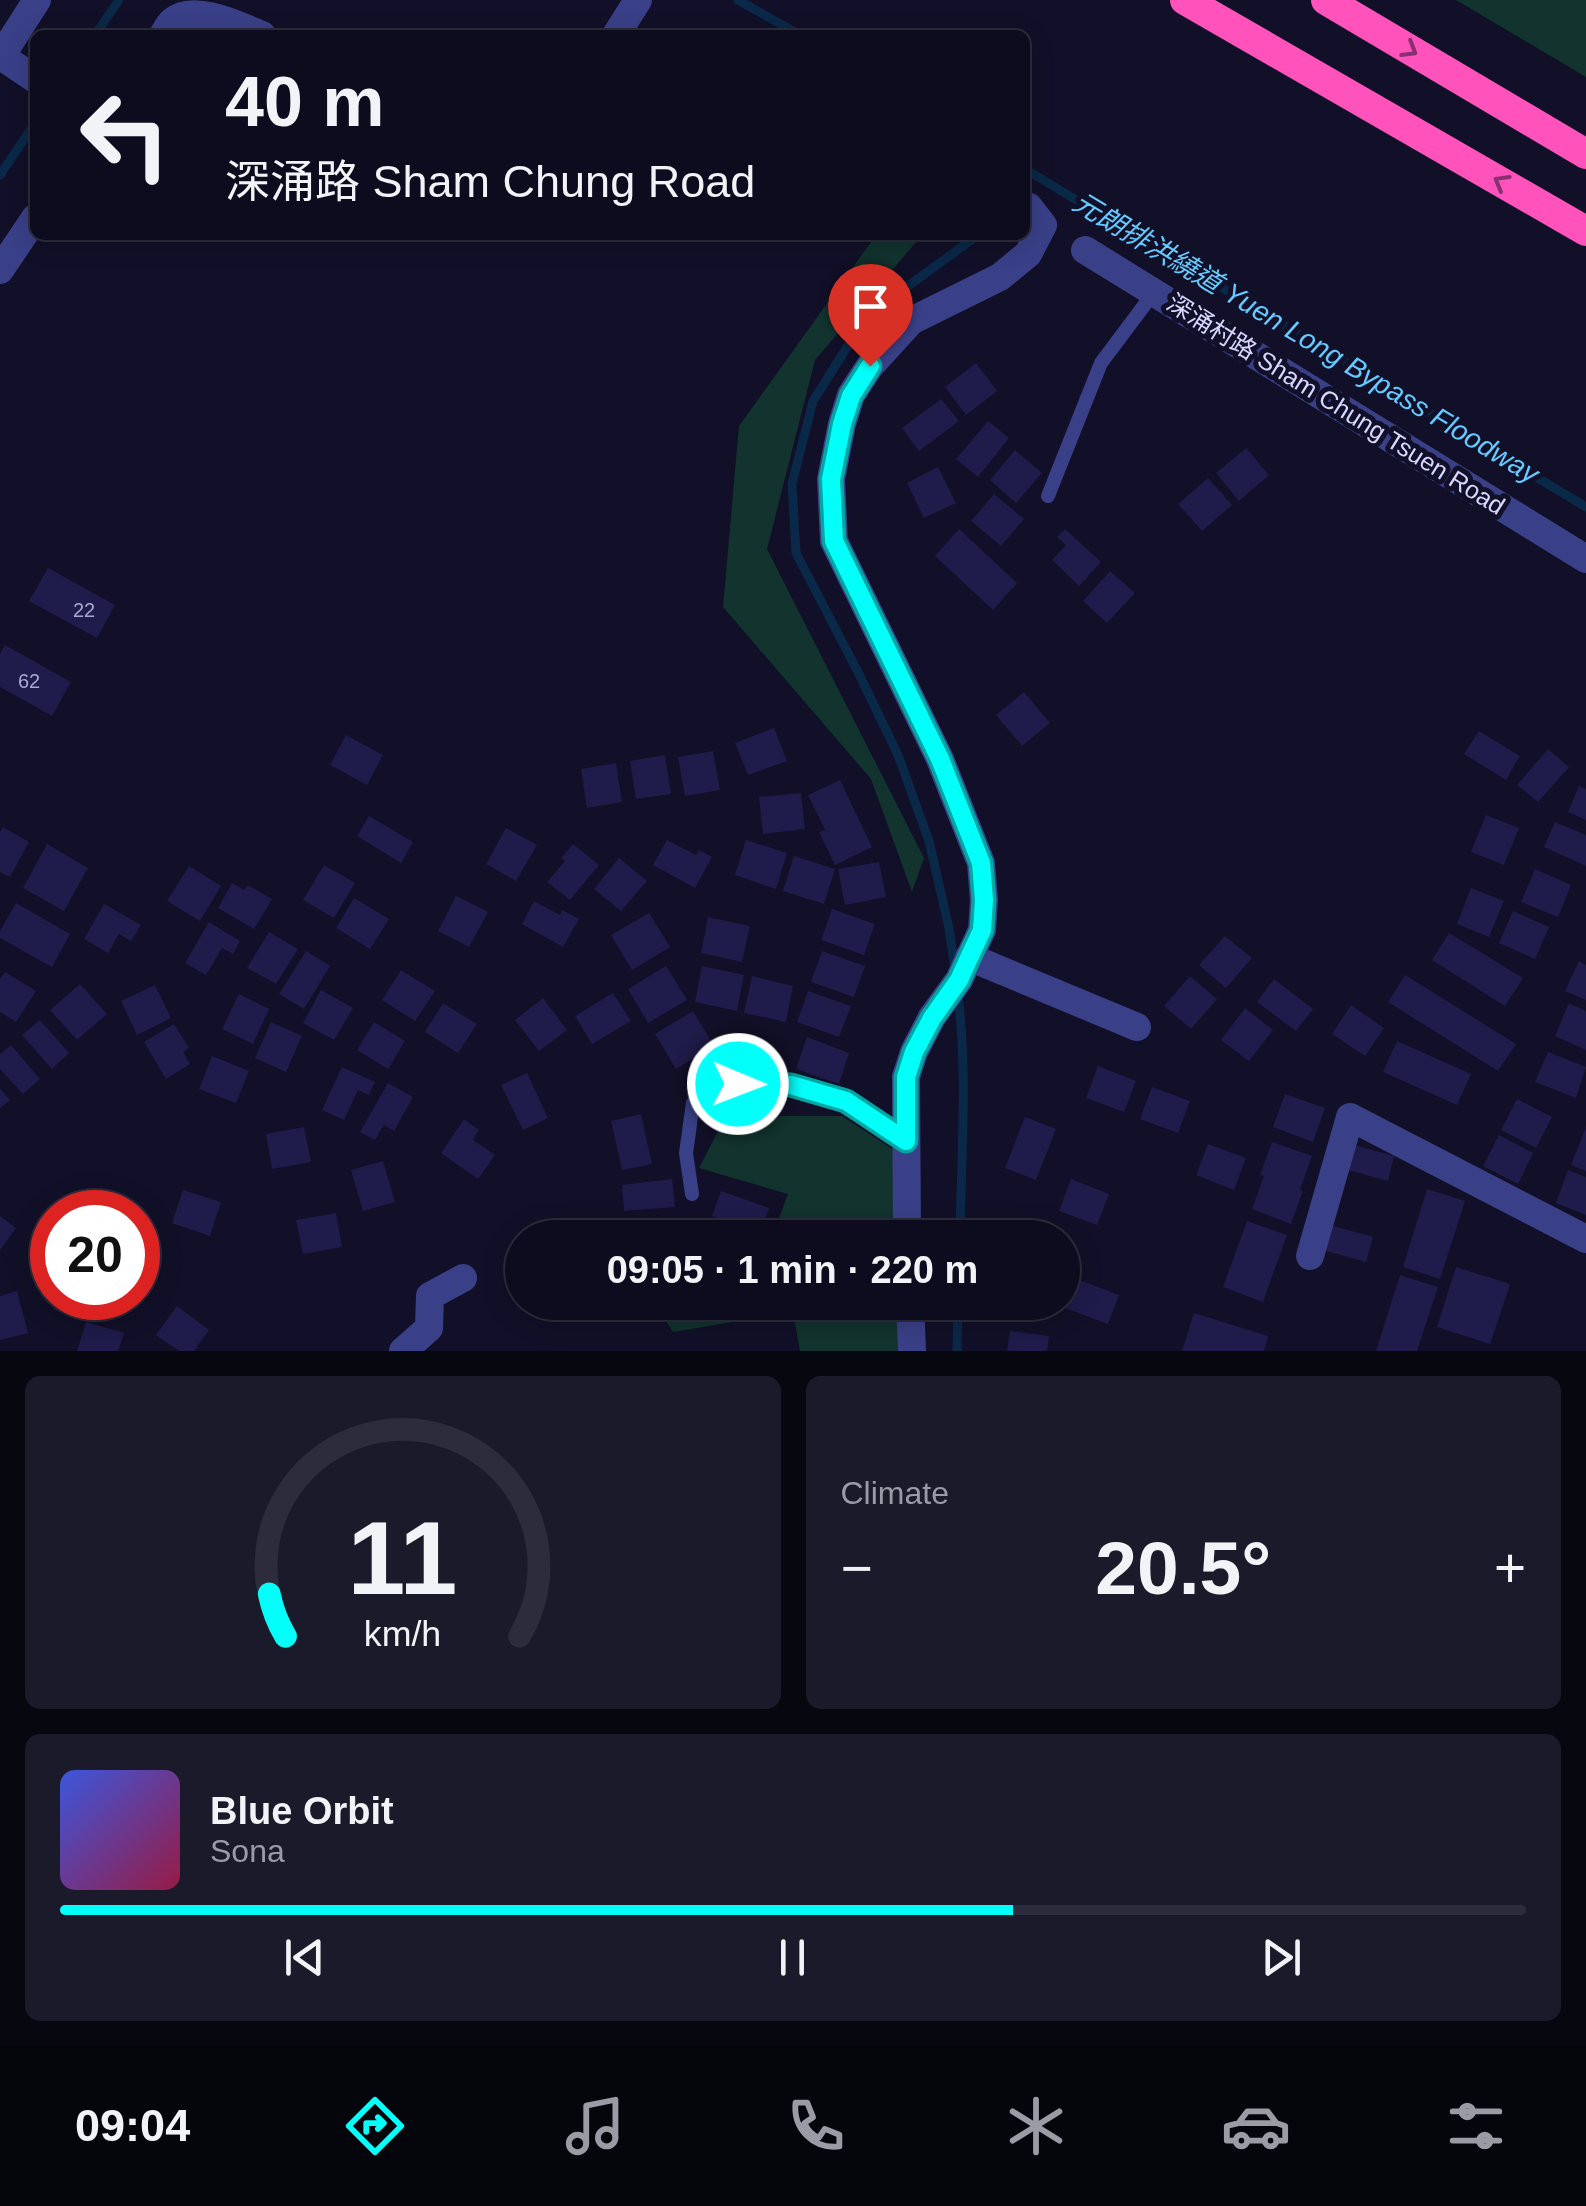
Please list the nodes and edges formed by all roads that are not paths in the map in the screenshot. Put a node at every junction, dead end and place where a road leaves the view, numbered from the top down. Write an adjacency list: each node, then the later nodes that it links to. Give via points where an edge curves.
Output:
1 (638, 0): 7 (street)
2 (1184, 0): 13 (highway, one-way to 2)
3 (1326, 0): 10 (highway, one-way to 10)
4 (36, 2): 8 (street)
5 (168, 28): 6 (street, via 189,14)
6 (250, 30)
7 (619, 30)
8 (0, 57): 9 (street)
9 (30, 76)
10 (1586, 154)
11 (1030, 208): 19 (street, via 1043,225 1028,254 1000,277 910,321 870,366 851,396 831,479 834,541 940,759 981,863 982,930)
12 (30, 225): 15 (street)
13 (1586, 230)
14 (1085, 250): 16 (street, 深涌村路 Sham Chung Tsuen Road)
15 (0, 270)
16 (1155, 291): 17 (lane, via 1100,363); 18 (street, 深涌村路 Sham Chung Tsuen Road)
17 (1048, 496)
18 (1586, 559)
19 (969, 958): 20 (street); 21 (street, via 914,1052 906,1077)
20 (1137, 1026)
21 (906, 1141): 22 (lane, via 846,1101 791,1085 738,1084 693,1103 686,1152); 23 (street)
22 (692, 1194)
23 (907, 1220)
24 (1586, 1240): 25 (street, via 1350,1117)
25 (1310, 1256)
26 (463, 1278): 28 (street, via 430,1296 428,1328)
27 (911, 1320): 29 (street)
28 (403, 1351)
29 (912, 1351)

